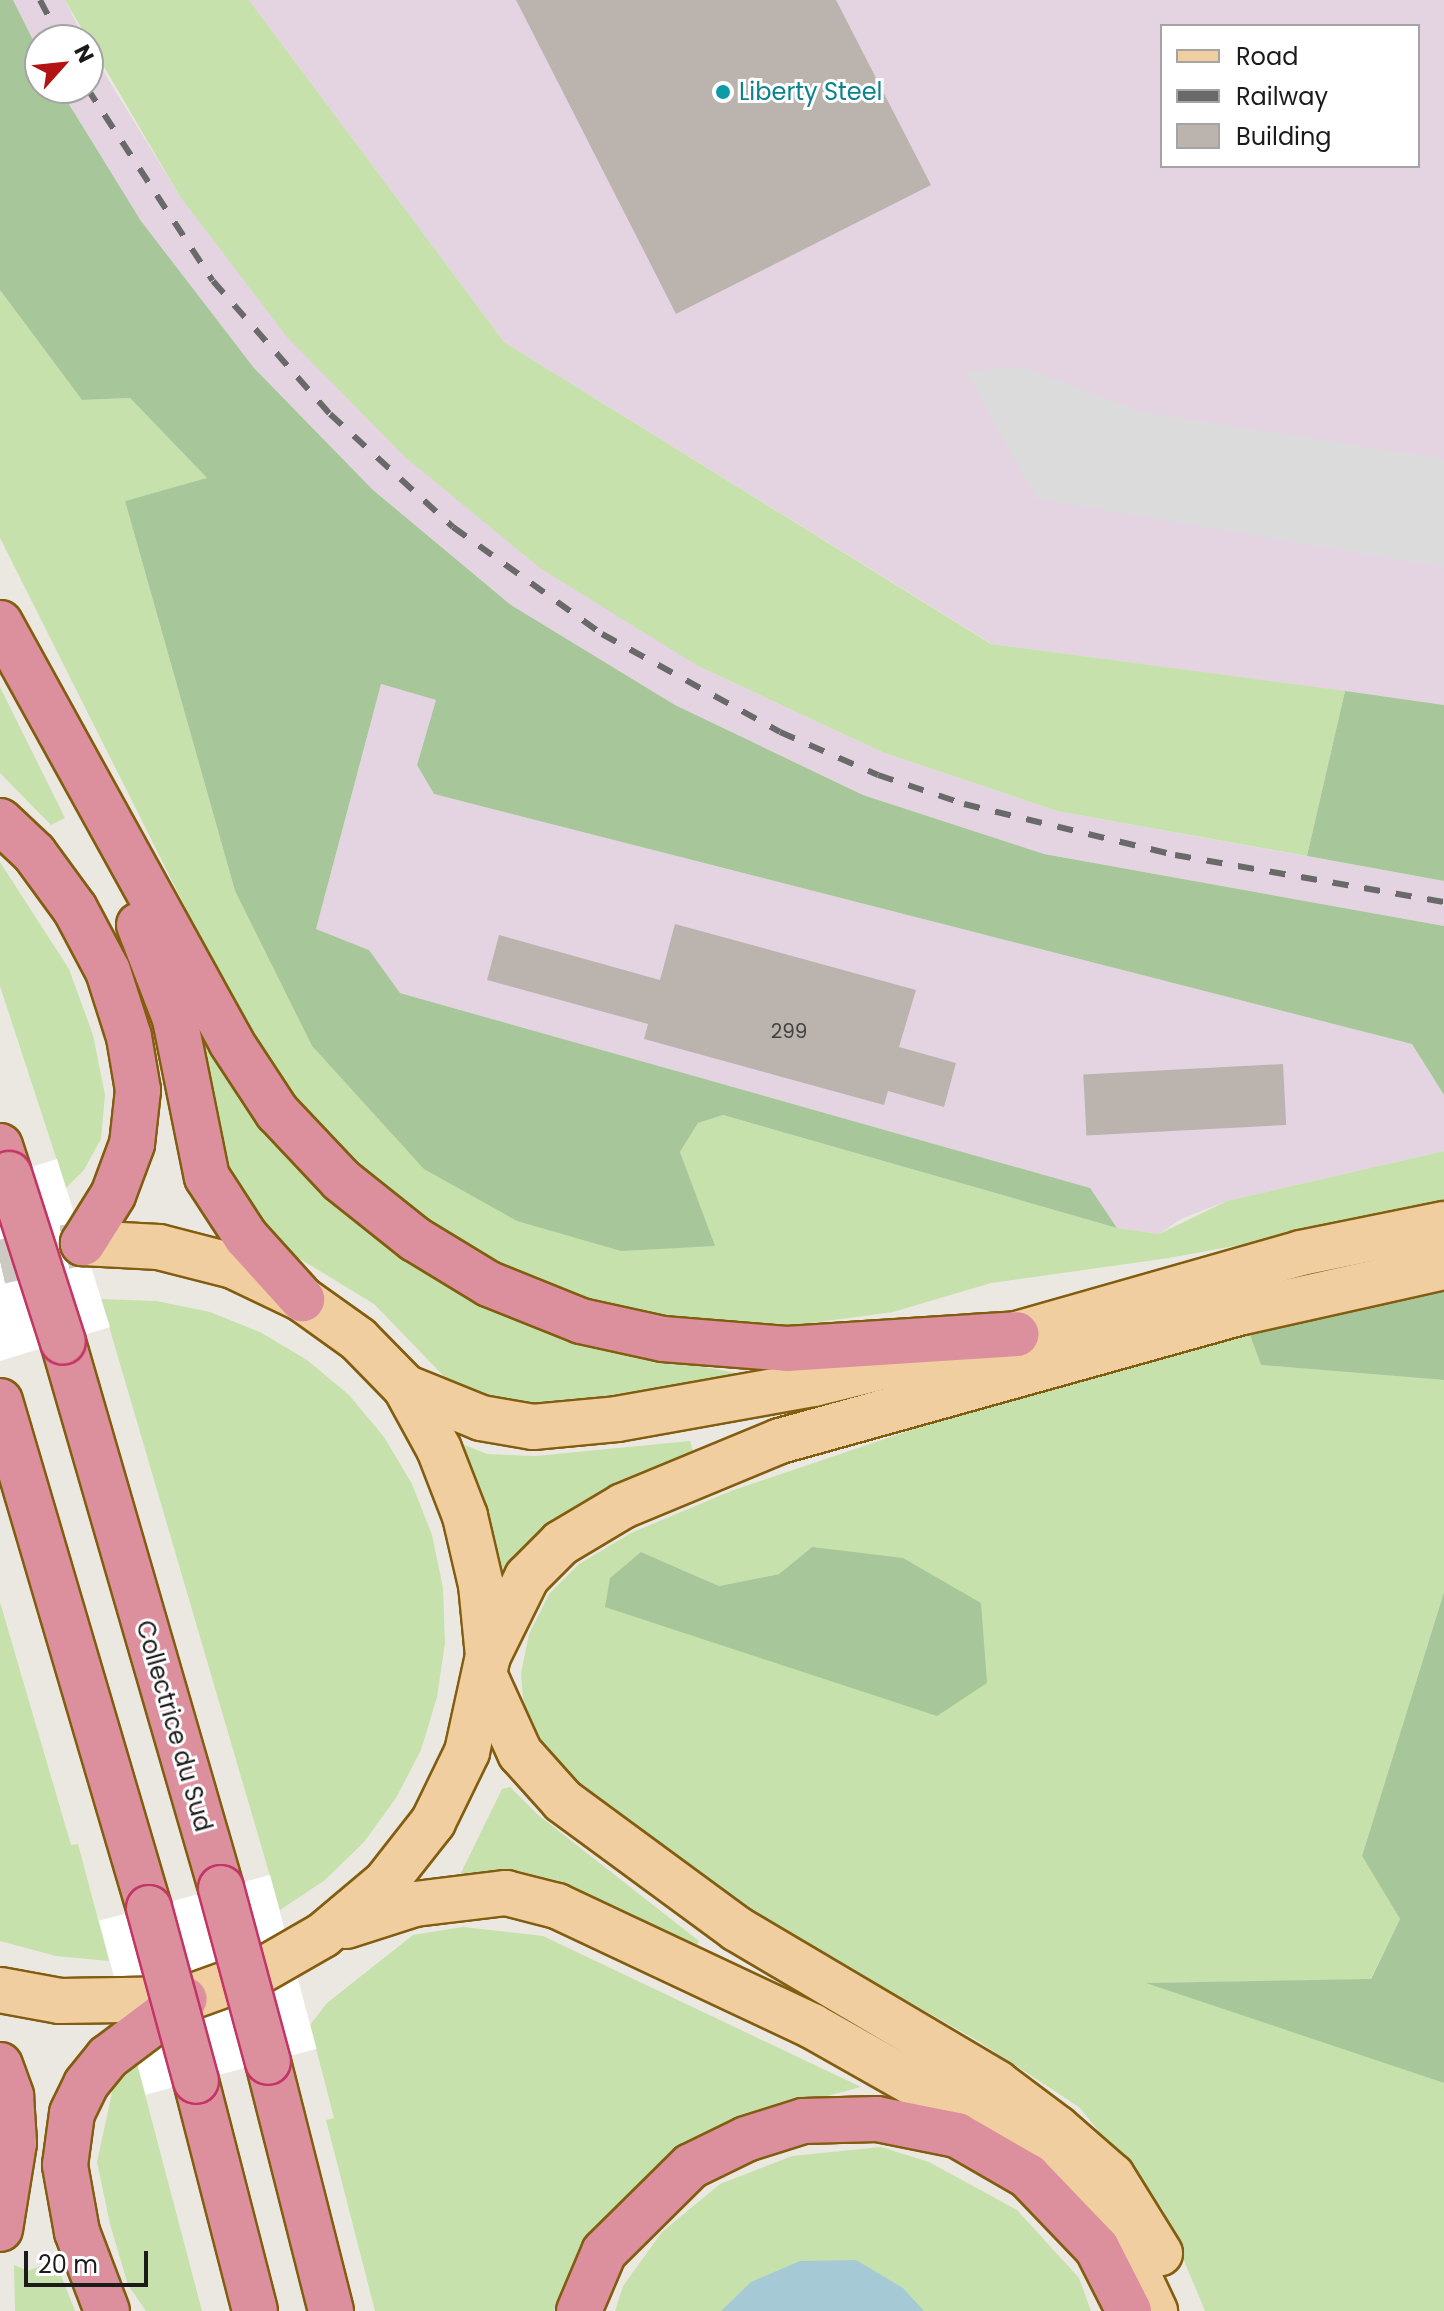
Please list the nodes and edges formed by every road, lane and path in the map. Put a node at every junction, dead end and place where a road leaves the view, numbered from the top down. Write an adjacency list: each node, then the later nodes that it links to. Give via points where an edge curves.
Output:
1 (0, 623): 2 (highway)
2 (42, 704): 8 (highway, via 175,1019 207,1177 246,1237); 9 (highway, via 231,1042 277,1112 341,1180 415,1239 502,1289 581,1321 663,1339 787,1349)
3 (0, 821): 6 (highway, via 34,853 75,909 108,971 129,1037 138,1090 132,1144 113,1195)
4 (5, 1160): 20 (highway, Collectrice du Sud, bridge, via 221,1888)
5 (1444, 1224): 9 (main road, via 1301,1253)
6 (83, 1243): 8 (main road, via 159,1247 233,1266)
7 (1444, 1267): 12 (main road, via 1243,1312 780,1441 623,1506 561,1543 527,1577)
8 (302, 1299): 10 (main road, via 358,1339)
9 (1017, 1334): 10 (main road, via 814,1384 617,1419 533,1427 481,1418)
10 (405, 1387): 12 (main road, via 439,1449 465,1516 481,1585)
11 (0, 1401): 19 (highway, bridge, via 149,1908)
12 (487, 1666): 13 (main road, via 467,1752 433,1822 385,1883); 24 (main road, via 520,1753 563,1801 737,1929 997,2083 1112,2176 1153,2237)
13 (325, 1932): 15 (main road, via 257,1973); 23 (main road, via 462,1896 506,1893 557,1906 812,2026 1033,2151 1121,2239)
14 (0, 1990): 15 (main road, via 60,2001)
15 (185, 1999): 18 (highway, via 108,2057 72,2113 65,2165 77,2232)
16 (0, 2065): 17 (highway, via 11,2096 14,2143)
17 (0, 2229)
18 (107, 2311)
19 (255, 2311)
20 (331, 2311)
21 (579, 2311): 22 (highway, via 604,2252 691,2166 746,2139 803,2121 877,2119 957,2135 1028,2176 1097,2248)
22 (1129, 2311)
23 (1155, 2311)
24 (1184, 2311)

